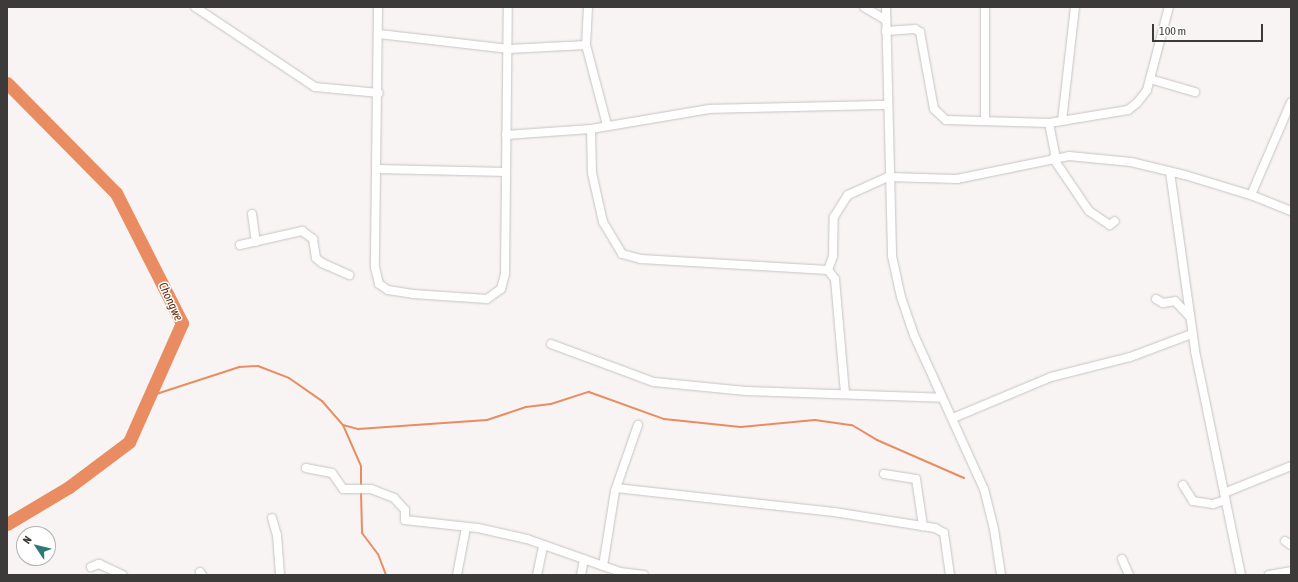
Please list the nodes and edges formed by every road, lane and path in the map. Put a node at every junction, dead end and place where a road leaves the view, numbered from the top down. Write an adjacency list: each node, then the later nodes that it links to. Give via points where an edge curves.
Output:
1 (195, 7): 17 (street, via 315,87)
2 (378, 7): 12 (street)
3 (508, 7): 14 (street)
4 (588, 7): 13 (street)
5 (864, 7): 10 (street)
6 (886, 7): 10 (street)
7 (985, 7): 20 (street)
8 (1075, 7): 21 (street)
9 (1169, 7): 15 (street)
10 (886, 20): 11 (street)
11 (886, 31): 19 (street); 20 (street, via 915,29 920,32 938,116 946,120)
12 (379, 34): 14 (street); 17 (street)
13 (586, 45): 14 (street); 23 (street)
14 (509, 49): 25 (street)
15 (1150, 79): 16 (street); 21 (street, via 1137,103 1128,110)
16 (1195, 92)
17 (379, 93): 27 (street)
18 (1291, 102): 31 (street)
19 (887, 105): 23 (street, via 709,109); 30 (street)
20 (985, 120): 22 (street)
21 (1062, 121): 22 (street)
22 (1049, 123): 26 (street)
23 (606, 125): 24 (street)
24 (591, 129): 25 (street); 37 (street, via 592,173 603,222 622,254 641,259)
25 (506, 135): 28 (street)
26 (1054, 158): 29 (street, via 1131,162); 30 (street, via 957,179); 34 (street, via 1089,211 1110,225)
27 (378, 169): 28 (street); 28 (street, via 375,267 379,284 388,290 413,294 487,299 501,289 505,274)
28 (506, 172)
29 (1170, 172): 31 (street); 40 (street)
30 (888, 177): 37 (street, via 848,195 834,217 833,256); 44 (street, via 892,256 901,297)
31 (1251, 195): 32 (street)
32 (1291, 211)
33 (252, 214): 35 (street)
34 (1115, 221)
35 (256, 242): 36 (street); 38 (street, via 302,231 312,239 316,258)
36 (240, 245)
37 (828, 270): 43 (street, via 835,279)
38 (349, 275)
39 (1156, 299): 40 (street, via 1162,303 1175,301)
40 (1190, 316): 41 (street)
41 (1192, 334): 45 (street, via 1130,357 1052,378); 52 (street)
42 (551, 344): 43 (street, via 654,382 746,391)
43 (845, 393): 44 (street)
44 (942, 398): 45 (street)
45 (953, 418): 69 (street, via 984,489 994,529)
46 (638, 425): 51 (street)
47 (1291, 466): 52 (street)
48 (306, 468): 55 (street, via 332,473 343,489 371,489 394,498 406,510 405,520)
49 (884, 474): 54 (street, via 916,479)
50 (1183, 485): 52 (street, via 1193,501 1213,504)
51 (616, 488): 54 (street, via 834,512); 59 (street)
52 (1225, 496): 71 (street)
53 (272, 518): 63 (street, via 277,535)
54 (923, 526): 68 (street, via 944,533)
55 (466, 528): 56 (street, via 527,539); 64 (street)
56 (543, 547): 58 (street); 65 (street)
57 (1122, 559): 70 (street)
58 (584, 560): 59 (street); 66 (street)
59 (603, 566): 67 (street)
60 (91, 567): 62 (street, via 99,564)
61 (1291, 571): 72 (street)
62 (117, 574)
63 (280, 575)
64 (456, 575)
65 (537, 575)
66 (581, 575)
67 (644, 575)
68 (950, 575)
69 (1001, 575)
70 (1129, 575)
71 (1241, 575)
72 (1269, 575)

